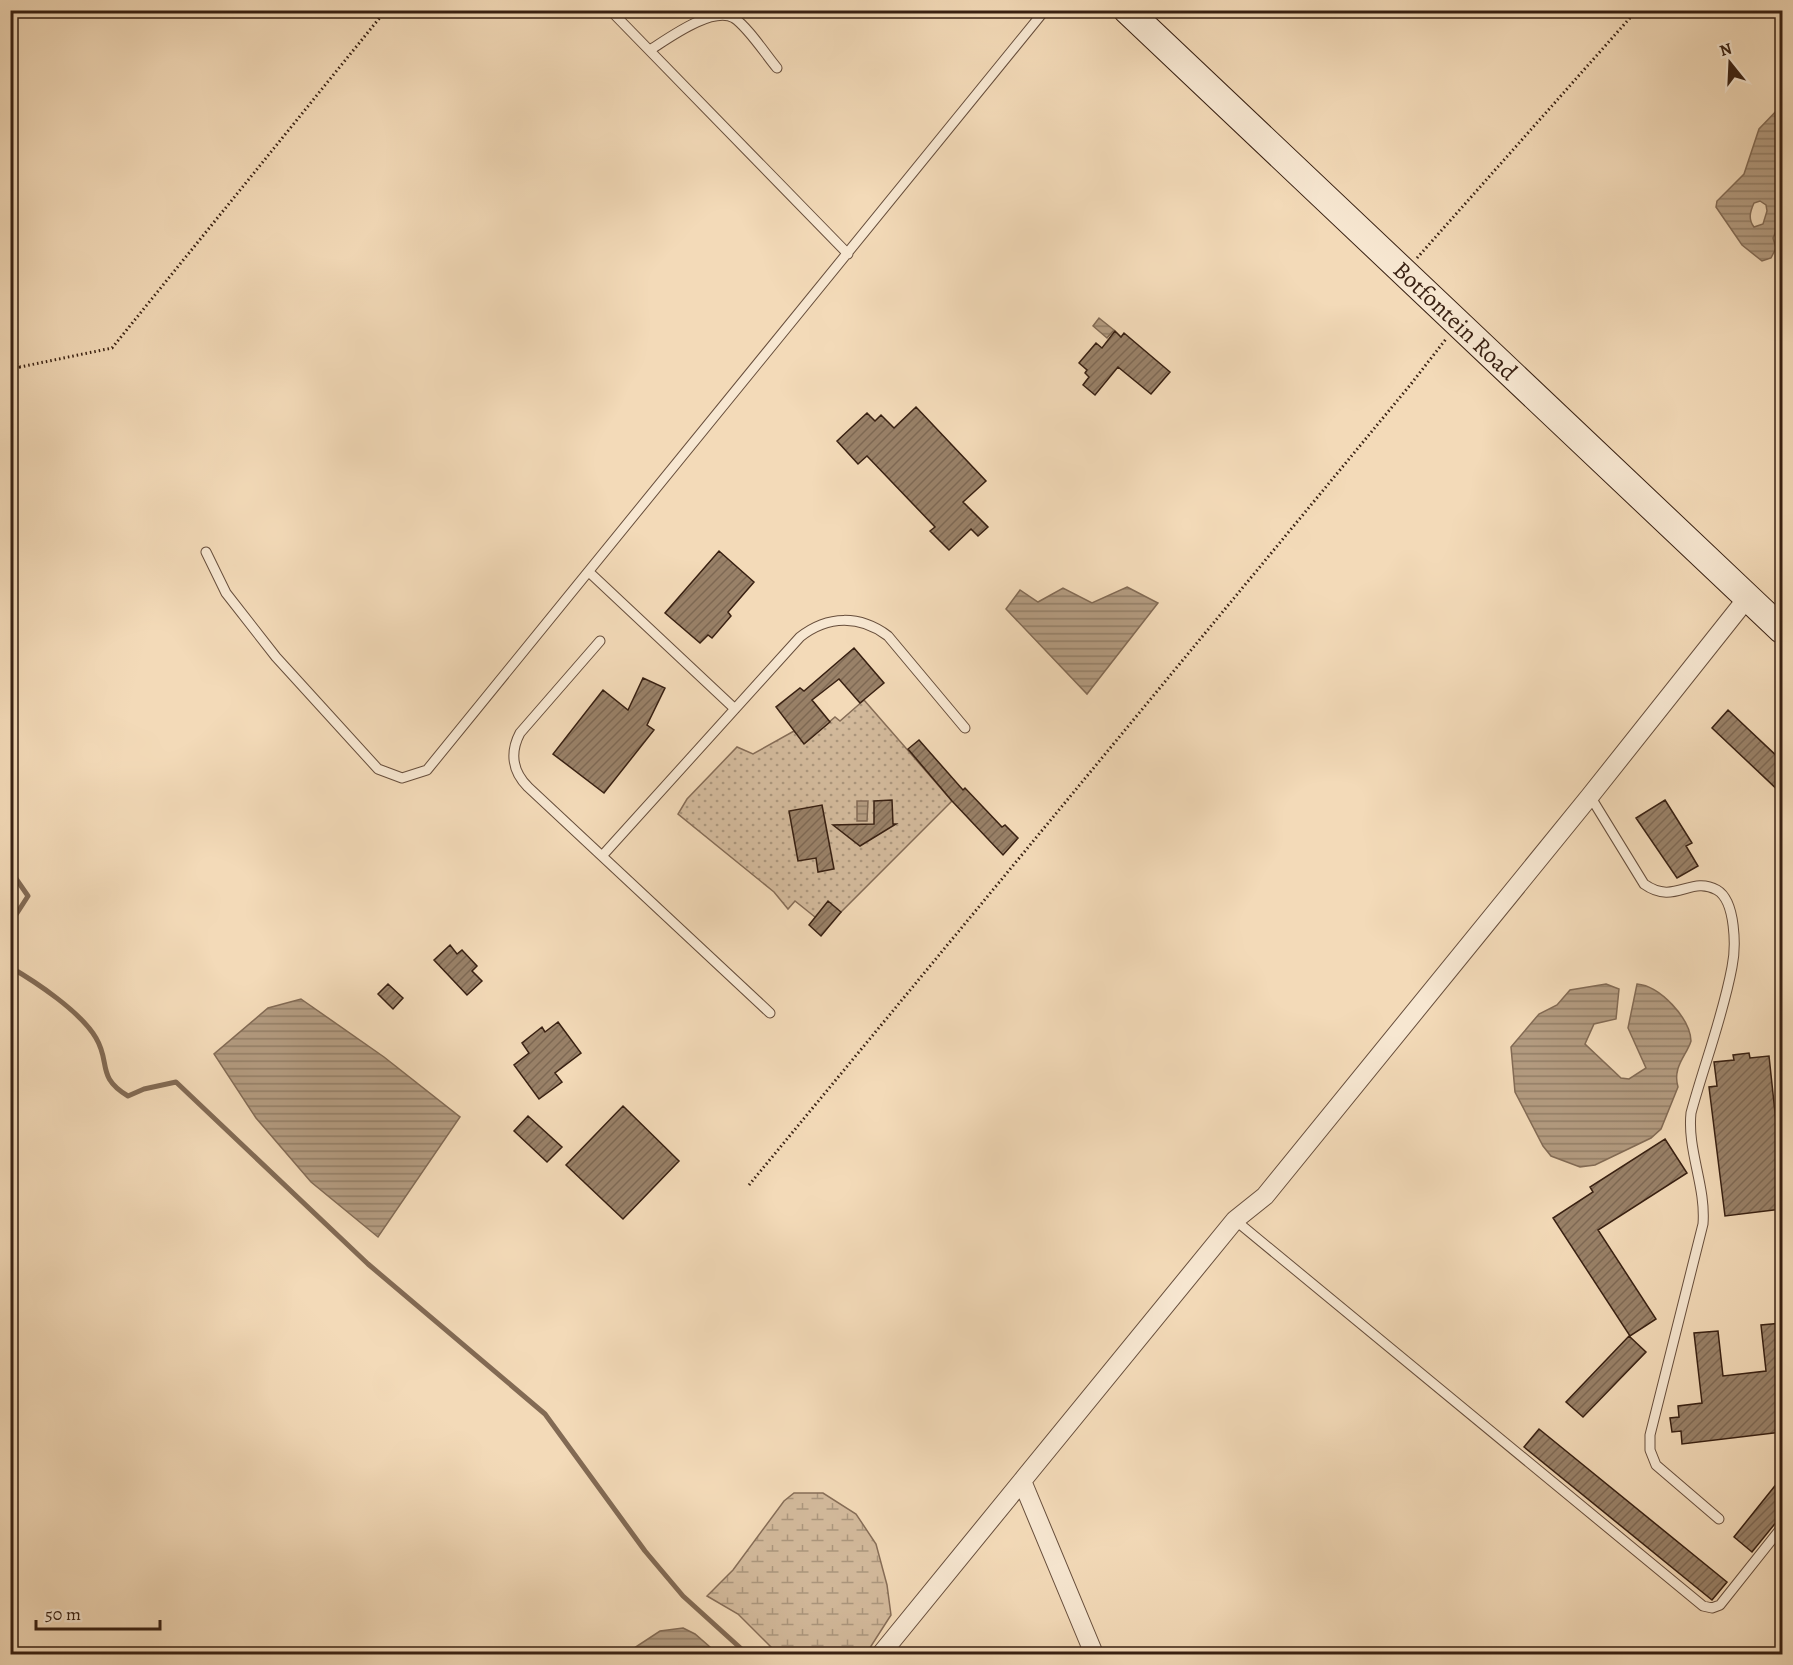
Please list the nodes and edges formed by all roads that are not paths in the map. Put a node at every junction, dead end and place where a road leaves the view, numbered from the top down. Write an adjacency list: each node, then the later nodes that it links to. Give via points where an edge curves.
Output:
1 (1045, 10): 6 (lane)
2 (1126, 10): 9 (main road, Botfontein Road)
3 (613, 13): 4 (lane)
4 (650, 50): 5 (lane, via 708,17 722,15 743,26); 6 (lane)
5 (777, 68)
6 (848, 254): 8 (lane)
7 (206, 552): 8 (lane, via 225,593 276,657 378,769 402,778 419,774 434,764)
8 (589, 572): 12 (lane)
9 (1748, 597): 10 (main road, Botfontein Road); 14 (street)
10 (1782, 630)
11 (600, 641): 15 (lane, via 520,732 514,758 522,781)
12 (735, 709): 13 (lane, via 800,637 826,622 846,619 868,624 888,636); 15 (lane)
13 (965, 728)
14 (1590, 796): 17 (street, via 1265,1196); 19 (lane, via 1644,884 1656,893 1707,886 1719,891 1733,917 1732,966 1689,1128 1704,1206 1703,1224 1650,1435 1656,1465)
15 (602, 856): 16 (lane)
16 (770, 1013)
17 (1235, 1220): 18 (street); 20 (lane, via 1703,1606 1720,1605)
18 (1022, 1481): 21 (street); 22 (street)
19 (1719, 1519)
20 (1782, 1527)
21 (881, 1654)
22 (1094, 1654)

